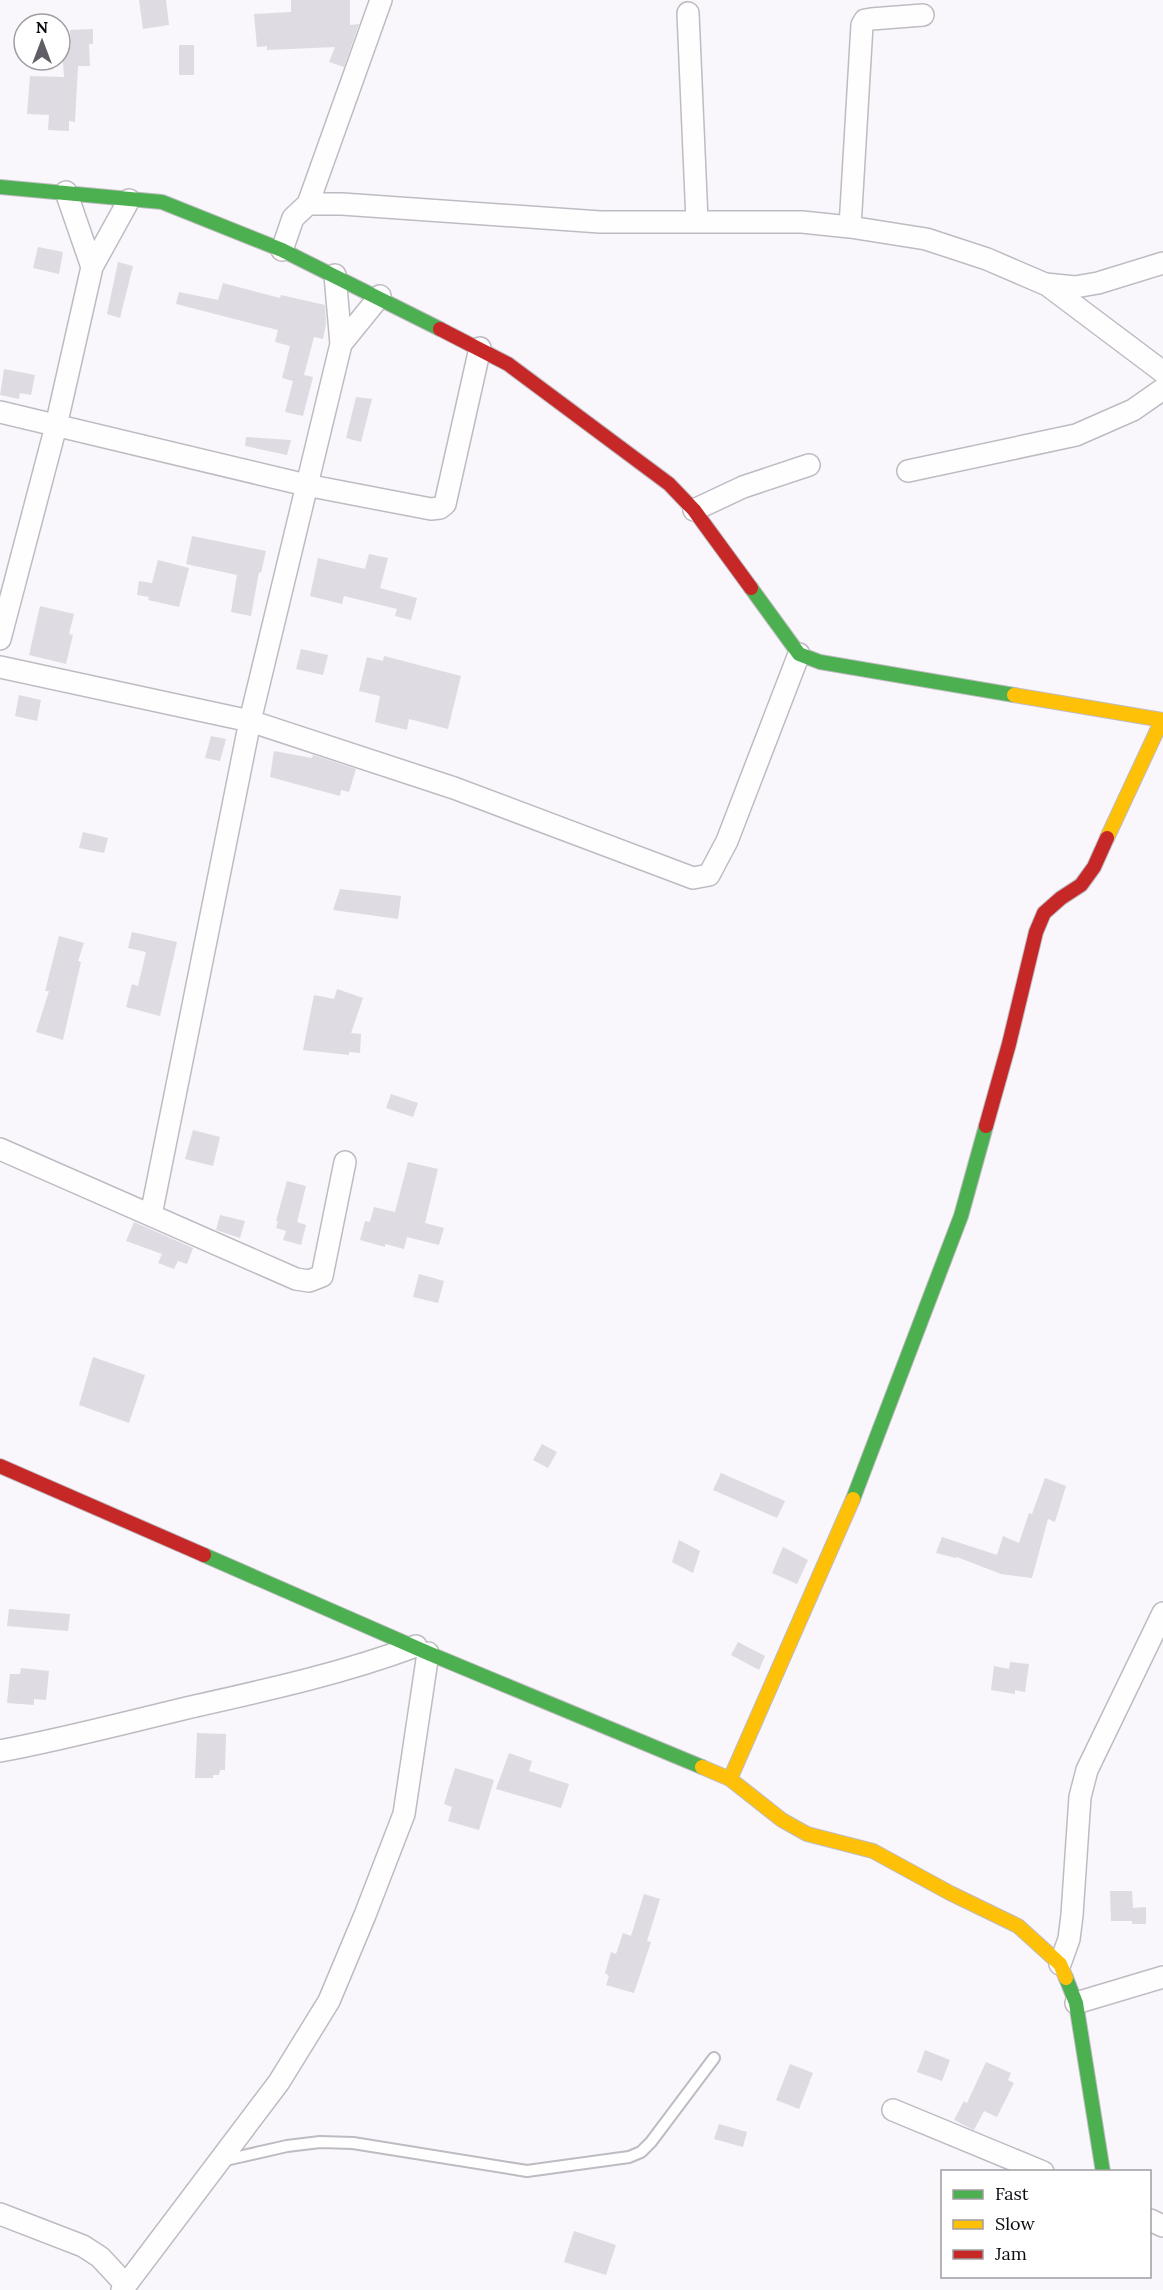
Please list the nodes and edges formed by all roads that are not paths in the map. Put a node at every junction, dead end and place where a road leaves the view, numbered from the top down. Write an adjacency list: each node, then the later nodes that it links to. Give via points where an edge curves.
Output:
1 (381, 0): 7 (street)
2 (688, 13): 8 (street)
3 (923, 15): 9 (street, via 865,20 862,26)
4 (0, 187): 5 (street)
5 (66, 192): 6 (street); 12 (street)
6 (129, 200): 10 (street, via 162,202); 12 (street)
7 (308, 204): 8 (street, via 600,222); 10 (street, via 293,218)
8 (697, 221): 9 (street, via 802,222)
9 (850, 227): 14 (street, via 926,239)
10 (282, 250): 13 (street)
11 (1163, 263): 14 (street, via 1098,283 1074,287)
12 (92, 267): 21 (street)
13 (335, 275): 15 (street); 16 (street)
14 (1045, 284): 18 (street)
15 (380, 297): 16 (street); 17 (street)
16 (341, 344): 24 (street)
17 (480, 348): 24 (street, via 445,504 440,508); 25 (street, via 508,364 669,484)
18 (1163, 372)
19 (1163, 389): 23 (street, via 1133,410 1076,435)
20 (0, 412): 21 (street)
21 (56, 426): 24 (street); 26 (street)
22 (809, 465): 25 (street, via 743,487)
23 (908, 471)
24 (306, 485): 30 (street)
25 (694, 510): 27 (street)
26 (0, 639)
27 (799, 654): 29 (street, via 820,662); 30 (street, via 727,841 709,875 693,878 454,788)
28 (0, 667): 30 (street)
29 (1163, 720): 38 (street, via 1094,867 1081,885 1044,913 1036,932 1010,1044 961,1216 859,1486)
30 (250, 721): 33 (street)
31 (0, 1149): 33 (street)
32 (345, 1162): 33 (street, via 322,1276 315,1280 296,1279)
33 (151, 1215)
34 (0, 1466): 36 (street)
35 (1163, 1613): 39 (street, via 1087,1770 1080,1797 1071,1927)
36 (422, 1650): 37 (street, via 51,1742); 38 (street); 44 (street, via 404,1814 365,1915 329,2001 279,2082)
37 (0, 1751)
38 (730, 1779): 39 (street, via 782,1820 807,1834 873,1851 1018,1926)
39 (1060, 1964): 41 (street)
40 (1163, 1977): 41 (street)
41 (1076, 2003): 46 (street)
42 (714, 2058): 44 (lane, via 651,2142 629,2157 527,2171 354,2143 320,2142)
43 (892, 2109): 45 (street)
44 (218, 2161): 48 (street)
45 (1038, 2170)
46 (1103, 2170)
47 (0, 2214): 48 (street, via 100,2256)
48 (124, 2287)

